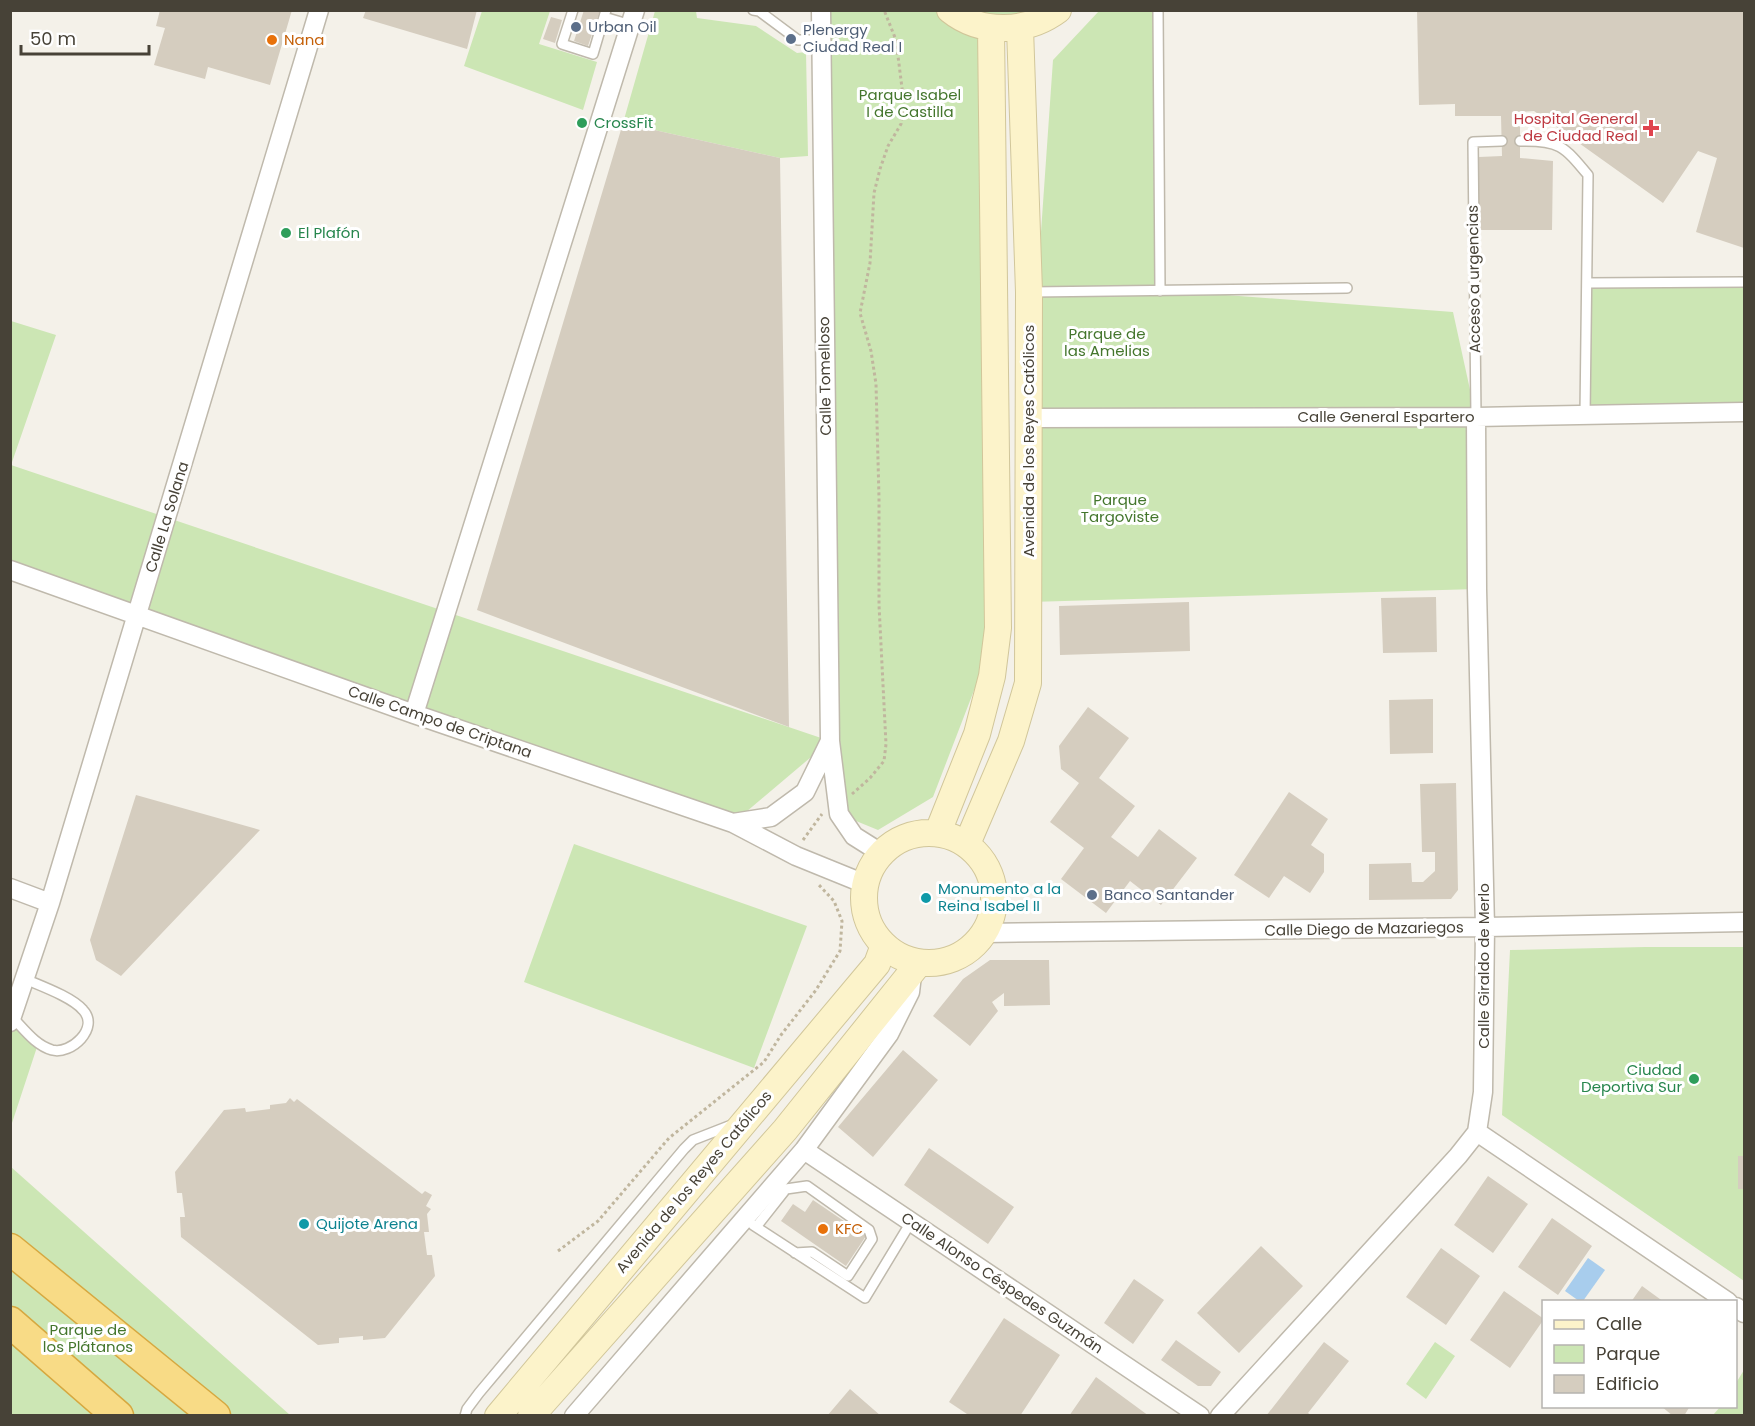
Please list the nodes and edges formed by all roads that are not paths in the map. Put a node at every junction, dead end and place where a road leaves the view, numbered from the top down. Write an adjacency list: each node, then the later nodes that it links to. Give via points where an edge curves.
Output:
1 (319, 10): 25 (street, Calle La Solana)
2 (573, 10): 8 (lane, via 562,44 593,54)
3 (753, 10): 12 (lane, via 798,40)
4 (821, 10): 12 (street, Calle Tomelloso)
5 (950, 10): 10 (main road, via 960,18)
6 (1058, 10): 11 (main road)
7 (1158, 10): 18 (lane)
8 (605, 14): 9 (lane)
9 (633, 18): 26 (street)
10 (991, 28): 11 (main road); 29 (main road, via 998,628 992,676 976,734)
11 (1020, 28): 19 (main road, Avenida de los Reyes Católicos)
12 (821, 40): 27 (street, Calle Tomelloso)
13 (1502, 141): 22 (lane, Acceso a urgencias, via 1473,142)
14 (1520, 141): 16 (lane, via 1547,140 1569,152 1588,175)
15 (1744, 282): 16 (lane)
16 (1588, 283): 21 (lane)
17 (1347, 288): 18 (lane)
18 (1160, 291): 19 (lane)
19 (1029, 292): 23 (main road, Avenida de los Reyes Católicos)
20 (1744, 412): 21 (street, Calle General Espartero)
21 (1585, 415): 22 (street, Calle General Espartero)
22 (1476, 417): 23 (street, Calle General Espartero); 36 (street, Calle Giraldo de Merlo)
23 (1028, 418): 30 (main road, Avenida de los Reyes Católicos, via 1028,682 1011,741)
24 (10, 570): 25 (street, Calle Campo de Criptana)
25 (137, 615): 26 (street, Calle Campo de Criptana); 34 (street, Calle La Solana)
26 (414, 714): 28 (street, Calle Campo de Criptana)
27 (830, 741): 28 (street, Calle Tomelloso, via 806,792 771,817); 31 (street, Calle Tomelloso, via 839,814 854,836)
28 (733, 824): 32 (street, Calle Campo de Criptana, via 796,856)
29 (938, 832): 30 (main road); 31 (main road, via 900,838)
30 (967, 844): 37 (main road, via 980,856 994,888 994,904)
31 (881, 853): 32 (main road)
32 (865, 884): 38 (main road, via 868,922)
33 (10, 888): 34 (street)
34 (50, 903): 40 (street, Calle La Solana)
35 (1744, 922): 36 (street, Calle Diego de Mazariegos)
36 (1485, 927): 37 (street, Calle Diego de Mazariegos); 43 (street, Calle Giraldo de Merlo, via 1483,1092)
37 (984, 933): 39 (main road, via 967,951)
38 (884, 945): 39 (main road); 42 (main road, Avenida de los Reyes Católicos, via 877,964)
39 (916, 967): 44 (street, via 910,992 889,1034); 55 (main road, Avenida de los Reyes Católicos, via 785,1130)
40 (25, 979): 41 (street, Calle La Solana); 41 (lane, via 76,1004 88,1017 89,1026 64,1051 38,1044)
41 (11, 1020)
42 (747, 1119): 53 (lane, via 693,1140 479,1393); 54 (main road, Avenida de los Reyes Católicos)
43 (1477, 1132): 49 (street); 58 (street, Calle Giraldo de Merlo)
44 (804, 1150): 45 (street, Calle Alonso Céspedes Guzmán); 46 (street)
45 (911, 1222): 48 (lane, via 865,1298); 57 (street, Calle Alonso Céspedes Guzmán)
46 (750, 1223): 48 (lane); 48 (lane, via 786,1189 807,1186 869,1230 872,1239 848,1276 812,1252); 56 (street)
47 (10, 1249): 52 (highway)
48 (795, 1252)
49 (1725, 1300)
50 (10, 1322): 51 (highway)
51 (117, 1416)
52 (215, 1416)
53 (465, 1416)
54 (498, 1416)
55 (531, 1416)
56 (574, 1416)
57 (1200, 1416)
58 (1220, 1416)

